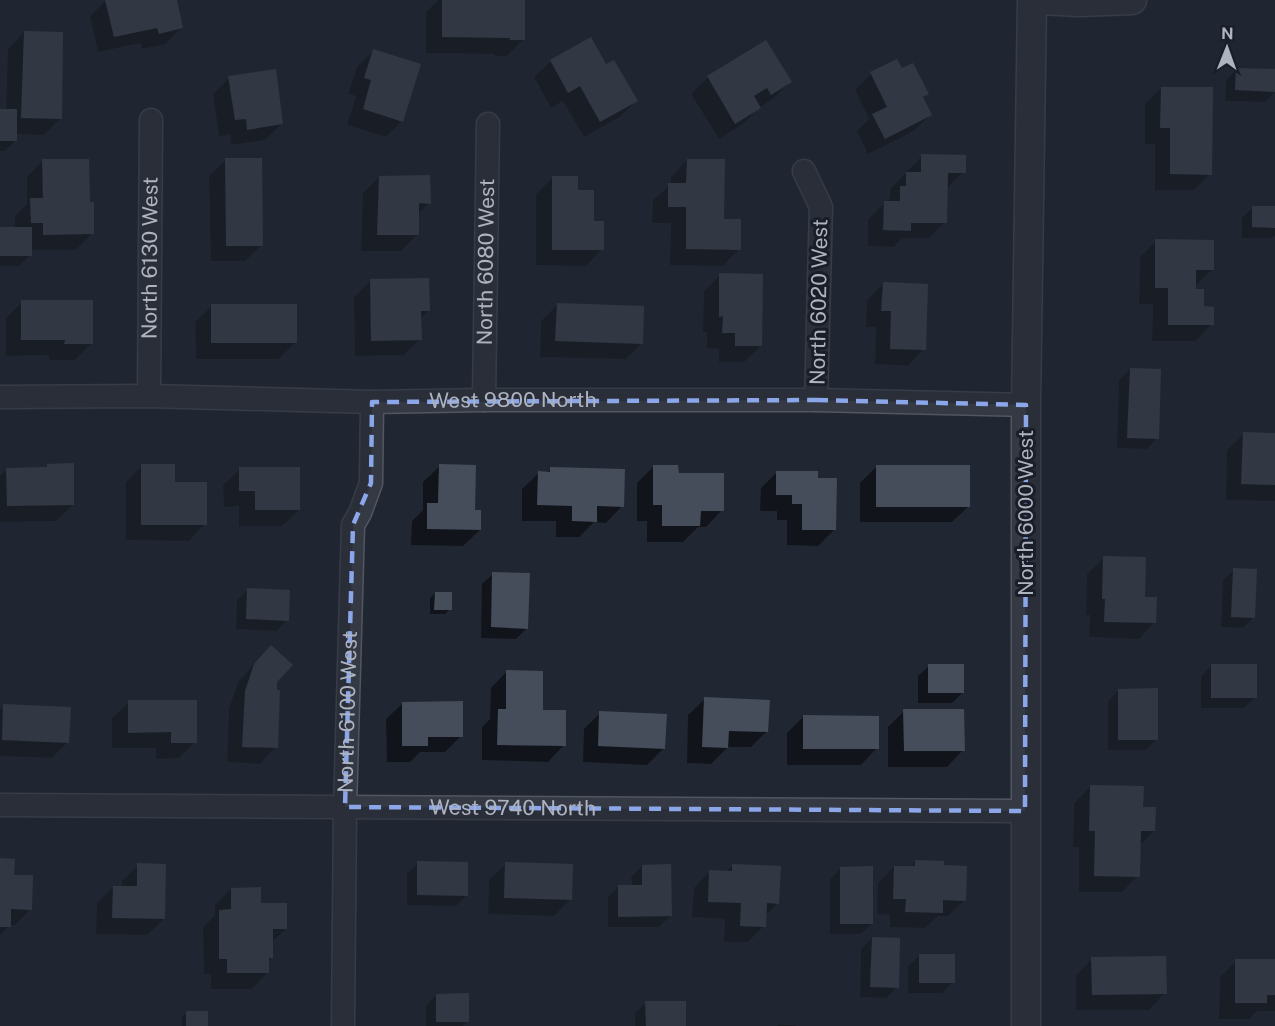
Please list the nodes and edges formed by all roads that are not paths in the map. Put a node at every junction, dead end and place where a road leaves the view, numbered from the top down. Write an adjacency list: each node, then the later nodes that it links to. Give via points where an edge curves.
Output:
1 (1032, 0): 12 (street, North 6000 West)
2 (1040, 0): 3 (street)
3 (1132, 0)
4 (151, 120): 7 (street, North 6130 West)
5 (488, 124): 9 (street, North 6080 West)
6 (804, 171): 10 (street, North 6020 West, via 821,207)
7 (149, 396): 8 (street, West 9800 North); 11 (street, West 9800 North)
8 (0, 397)
9 (484, 400): 10 (street, West 9800 North); 11 (street, West 9800 North)
10 (816, 400): 12 (street, West 9800 North)
11 (372, 402): 14 (street, North 6100 West, via 371,483 353,525)
12 (1026, 405): 15 (street, North 6000 West)
13 (0, 805): 14 (street, West 9740 North)
14 (345, 807): 15 (street, West 9740 North); 16 (street, North 6100 West)
15 (1025, 812): 17 (street, North 6000 West)
16 (343, 1026)
17 (1026, 1026)

